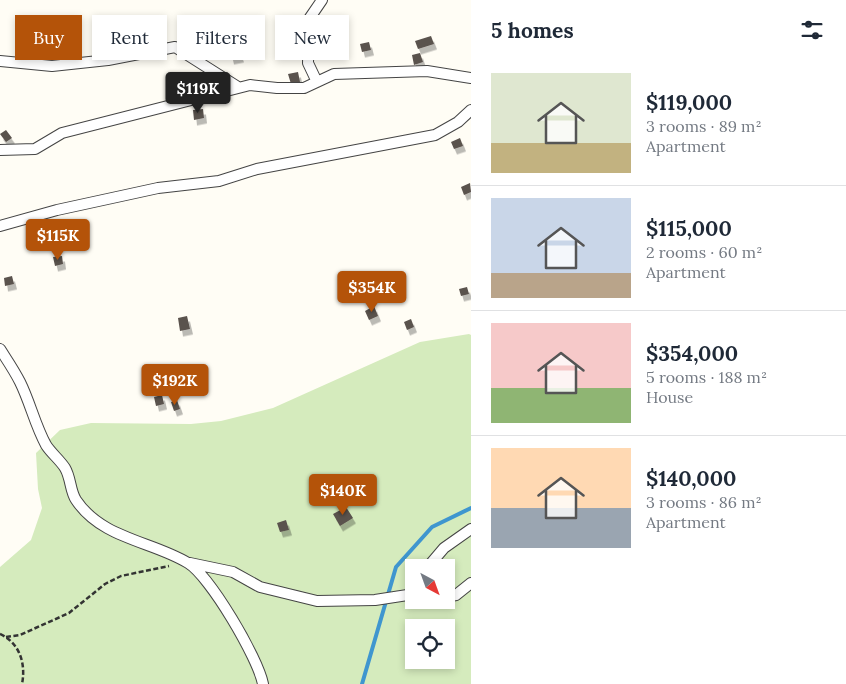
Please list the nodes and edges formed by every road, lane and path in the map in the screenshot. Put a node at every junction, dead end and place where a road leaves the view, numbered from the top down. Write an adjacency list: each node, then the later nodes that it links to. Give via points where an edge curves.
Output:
1 (322, 0): 4 (street, via 308,20 308,63)
2 (0, 61): 5 (street, via 52,66 175,48)
3 (471, 78): 4 (street, via 427,71 381,72 334,74)
4 (317, 82): 5 (street, via 304,88 250,85)
5 (238, 88): 7 (street, via 62,133 35,149)
6 (471, 110): 8 (street, via 435,135 257,169 219,181 158,188)
7 (0, 150)
8 (0, 226)
9 (0, 349): 12 (street, via 20,382 47,445 66,469 77,501 91,516 127,538)
10 (471, 529): 11 (street, via 444,548)
11 (435, 559)
12 (188, 563): 14 (street, via 233,572 260,587 317,602); 17 (path, via 121,576 105,584 69,613 20,635); 19 (street, via 208,582 226,610)
13 (471, 583): 15 (street)
14 (405, 595)
15 (455, 595)
16 (0, 634): 17 (path)
17 (6, 637): 18 (path, via 18,651 25,667)
18 (22, 684)
19 (263, 684)

